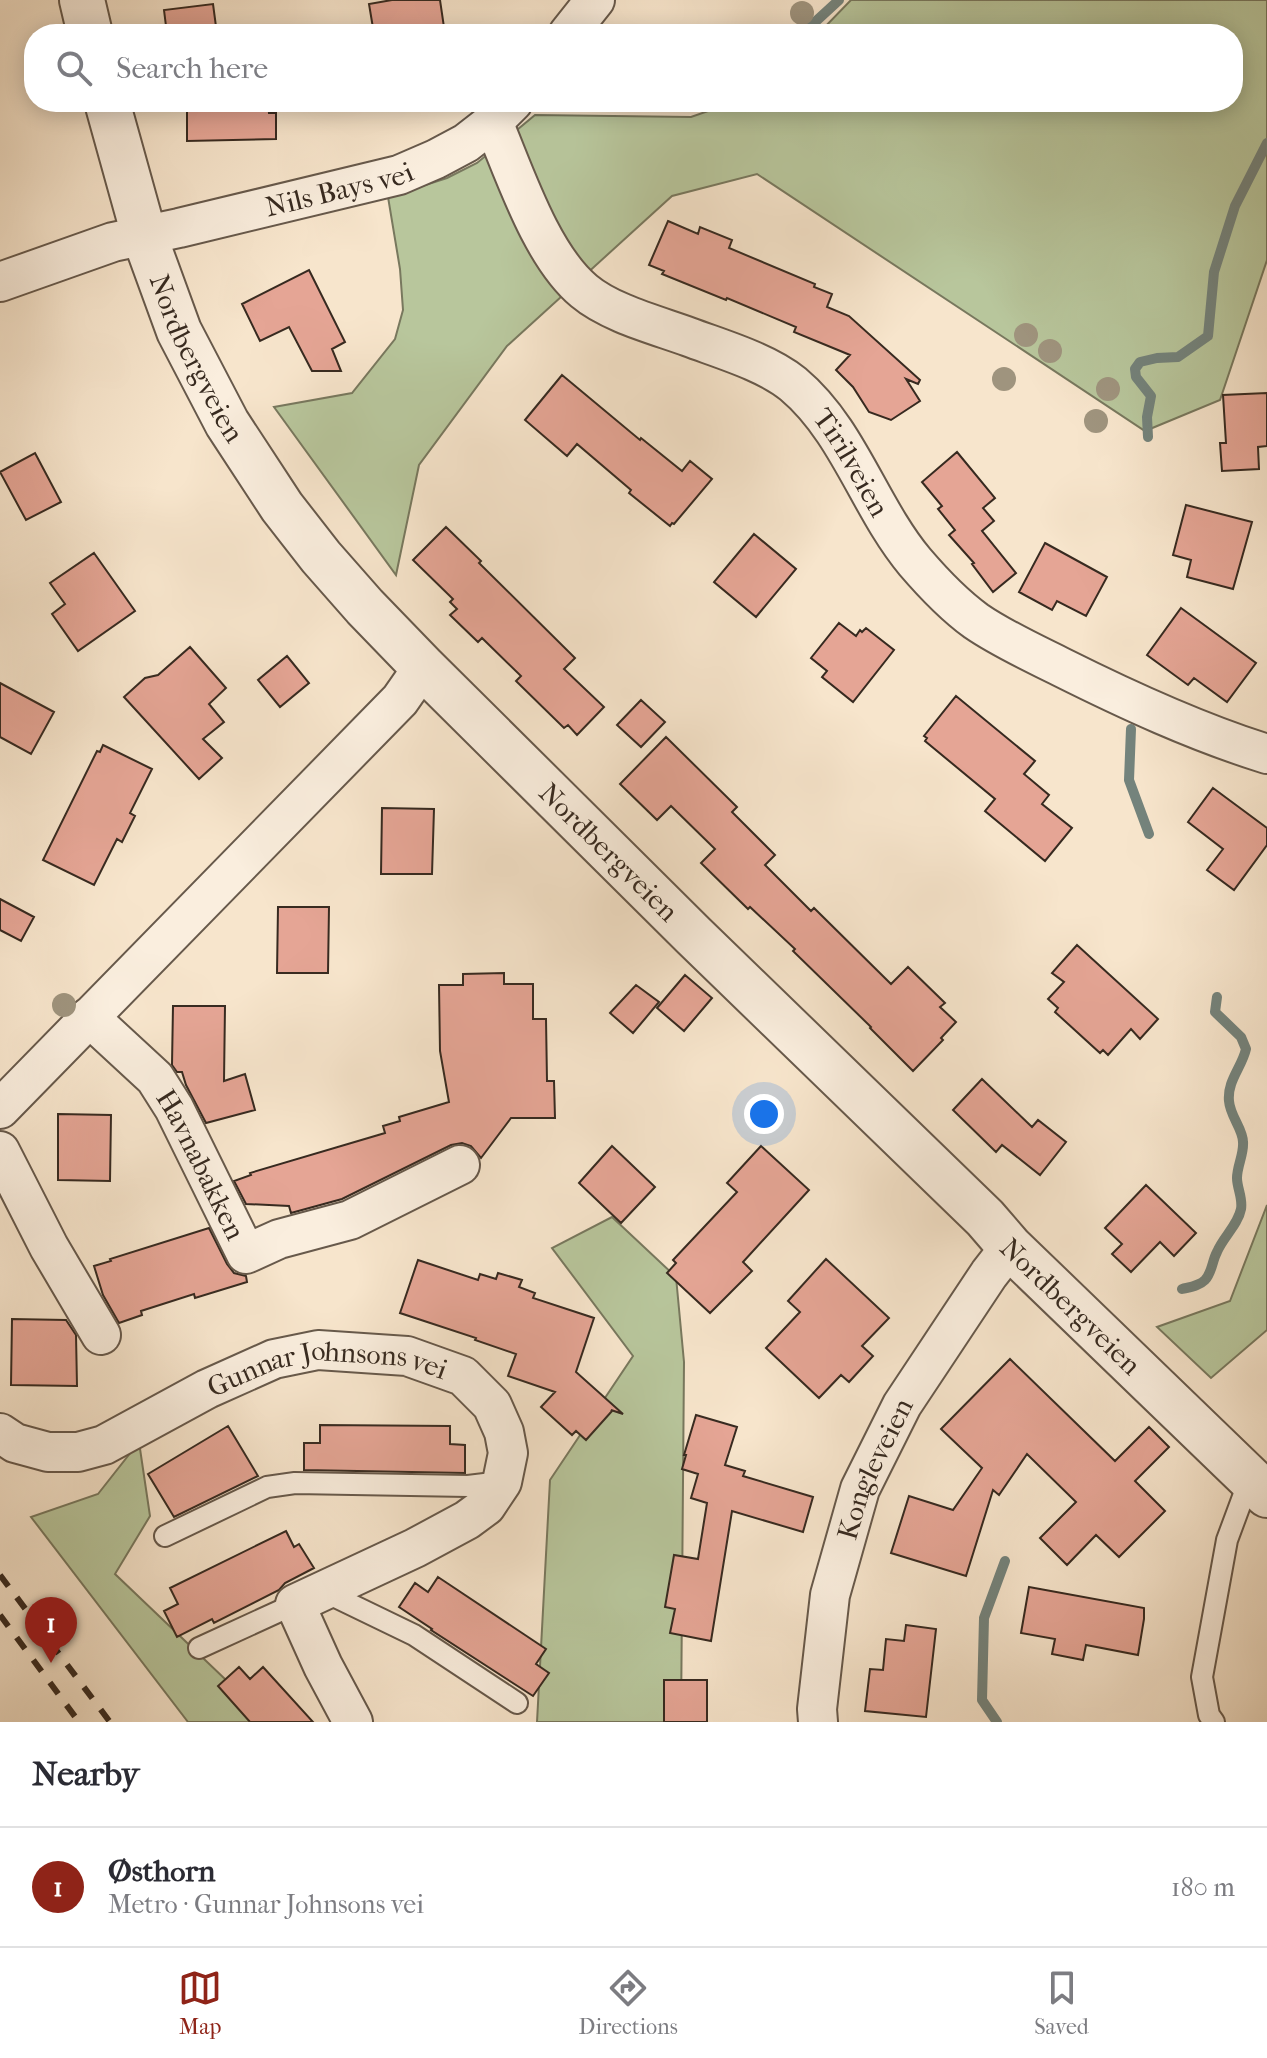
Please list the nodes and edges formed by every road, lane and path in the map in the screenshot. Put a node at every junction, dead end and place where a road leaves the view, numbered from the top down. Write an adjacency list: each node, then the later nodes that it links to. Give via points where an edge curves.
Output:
1 (82, 0): 3 (street)
2 (595, 0): 4 (street)
3 (88, 24)
4 (576, 24)
5 (110, 112): 7 (street, Nordbergveien)
6 (503, 112): 7 (street, Nils Bays vei, via 466,143 399,175); 10 (street, Tirilveien, via 547,246 565,272 613,308 789,381 828,420 914,561 976,621 1113,692)
7 (144, 235): 8 (street, Nils Bays vei); 9 (street, Nordbergveien, via 179,331 227,423 321,557)
8 (0, 282)
9 (423, 667): 11 (street, via 400,700); 15 (street, Nordbergveien)
10 (1267, 754)
11 (89, 1017): 12 (street); 14 (street, Havnabakken, via 155,1078 246,1254 279,1239 350,1220)
12 (0, 1109)
13 (0, 1151): 16 (street)
14 (460, 1165)
15 (1010, 1247): 19 (street, Nordbergveien); 25 (street, Kongleveien, via 902,1405 860,1489 830,1595)
16 (101, 1335)
17 (0, 1433): 18 (street, Gunnar Johnsons vei, via 48,1452 78,1452 104,1445 274,1359 318,1350 407,1356 463,1376 492,1405 508,1453)
18 (502, 1482): 20 (lane, via 267,1487); 21 (street, via 486,1506 467,1520)
19 (1259, 1486): 26 (lane, via 1227,1540 1202,1677)
20 (165, 1536)
21 (308, 1597): 22 (lane); 23 (lane, via 414,1635); 24 (street, via 323,1666)
22 (199, 1648)
23 (517, 1703)
24 (353, 1722)
25 (818, 1722)
26 (1214, 1722)

